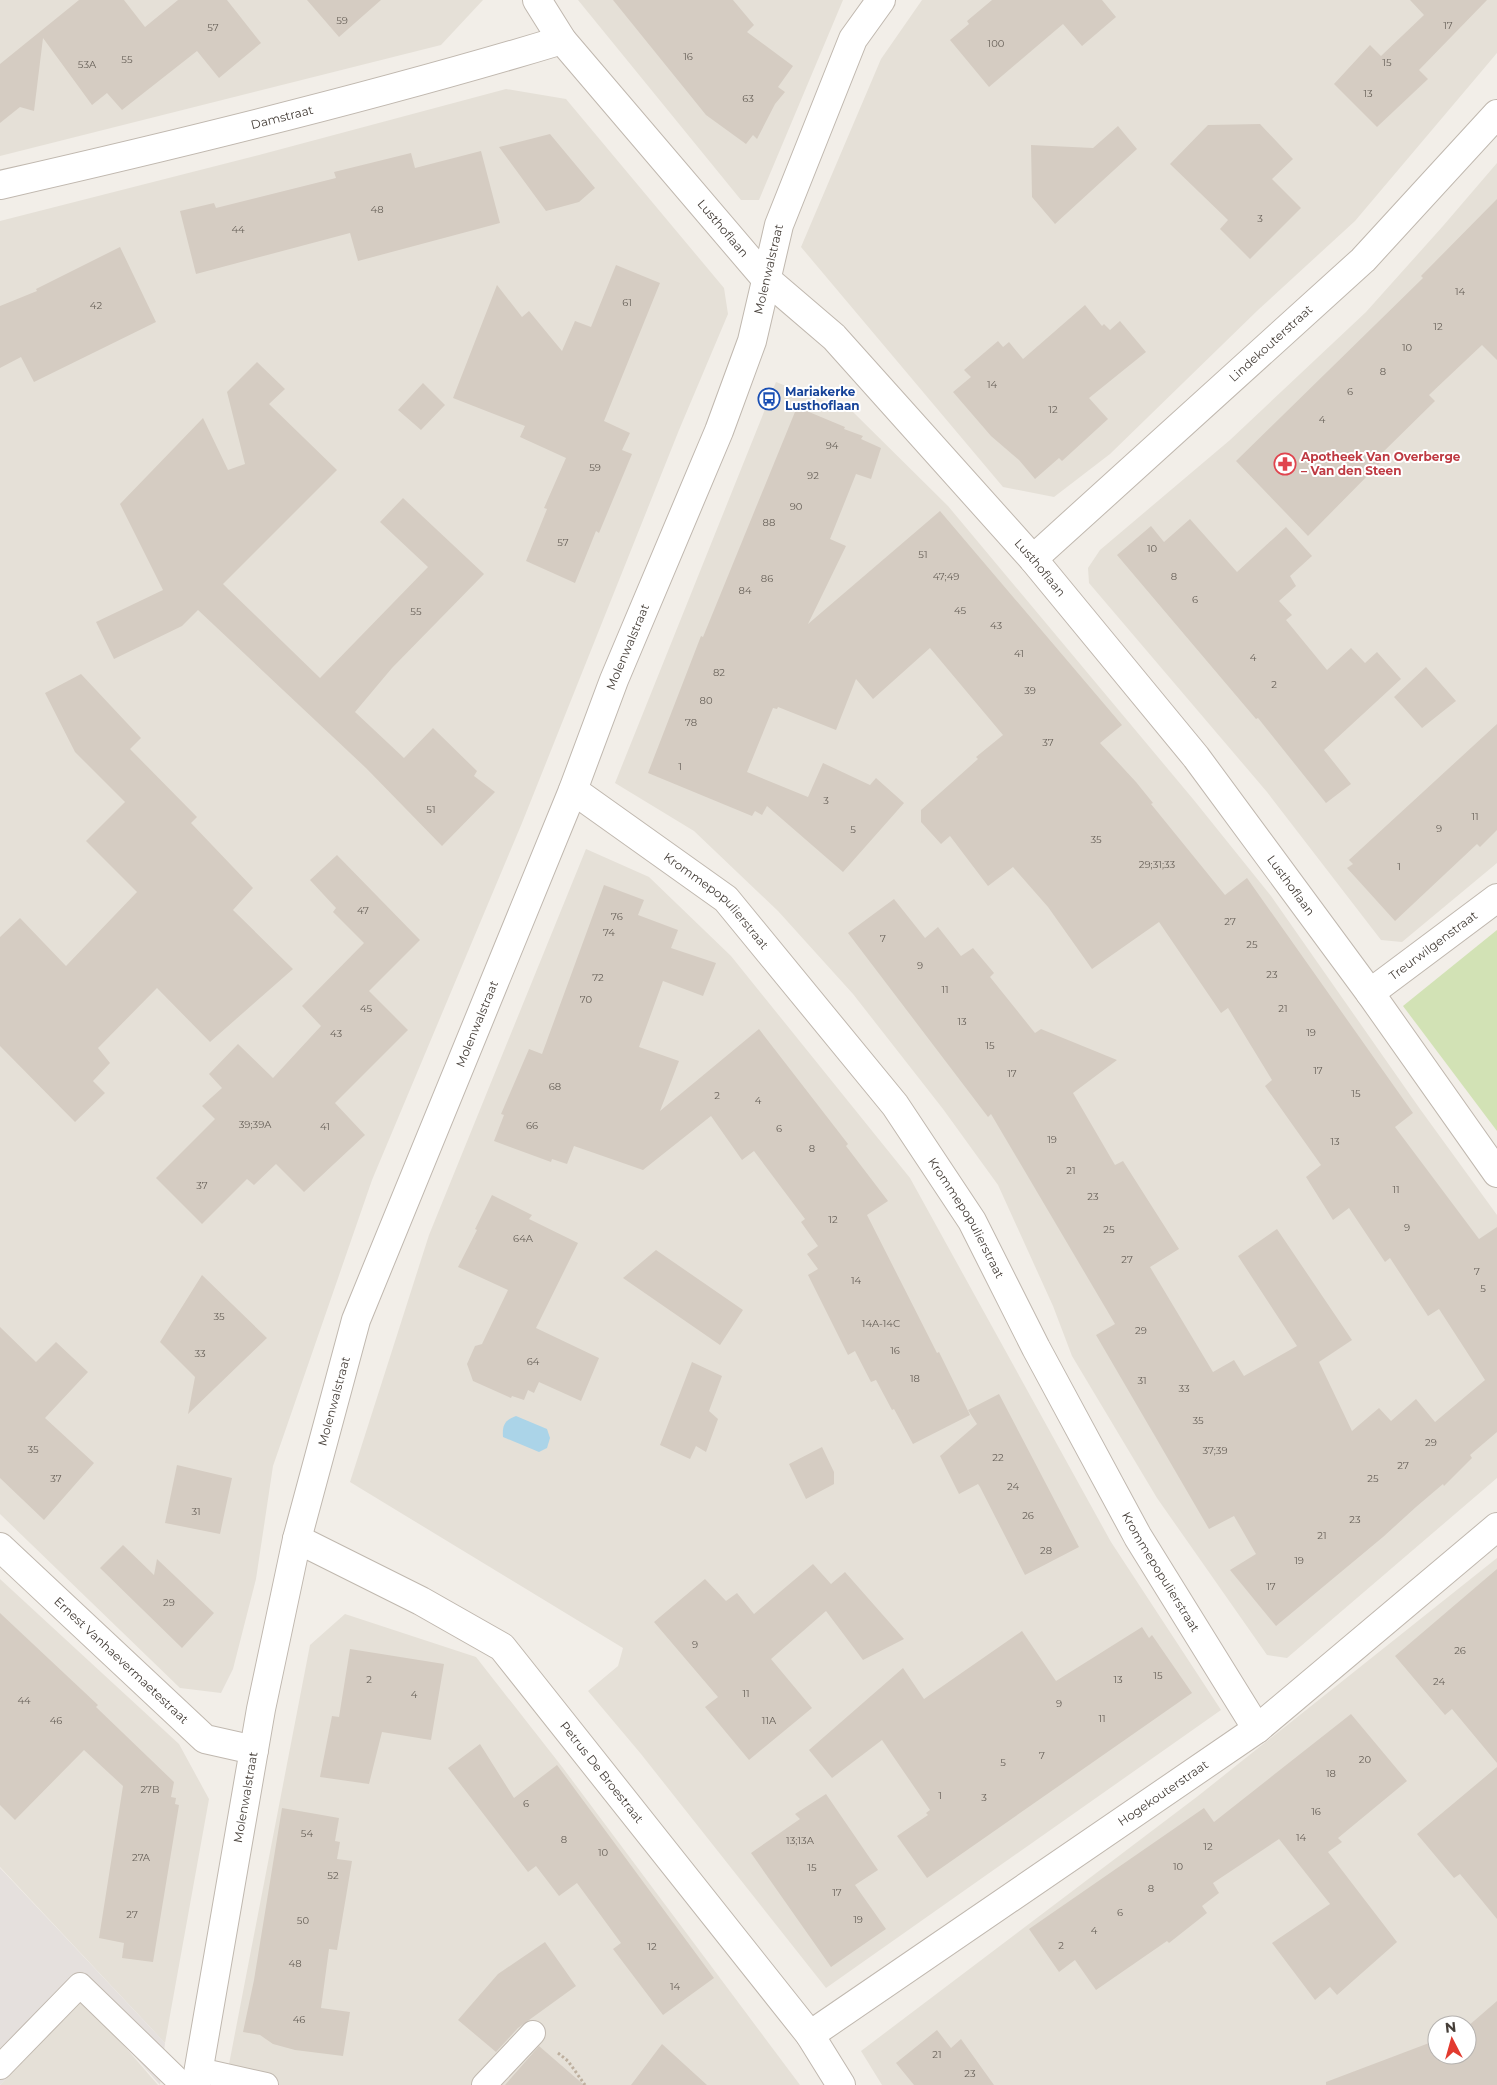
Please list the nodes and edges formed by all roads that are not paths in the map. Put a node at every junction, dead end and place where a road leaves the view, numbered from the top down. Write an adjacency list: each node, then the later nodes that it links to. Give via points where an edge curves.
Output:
1 (537, 0): 3 (street, Lusthoflaan)
2 (881, 0): 6 (street, Molenwalstraat, via 852,39 779,224)
3 (562, 40): 5 (street, Damstraat, via 408,85 137,154); 6 (street, Lusthoflaan)
4 (1497, 114): 7 (street, Lindekouterstraat, via 1363,260)
5 (0, 185)
6 (765, 278): 7 (street, Lusthoflaan, via 834,337); 8 (street, Molenwalstraat, via 752,341 719,431 614,680)
7 (1033, 559): 10 (street, Lusthoflaan, via 1196,757)
8 (573, 790): 13 (street, Molenwalstraat, via 356,1320); 15 (street, Krommepopulierstraat, via 726,899 895,1105 972,1221 1138,1537)
9 (1497, 898): 10 (street, Treurwilgenstraat)
10 (1370, 993): 11 (street, Lusthoflaan)
11 (1497, 1173)
12 (1497, 1527): 15 (street, Hogekouterstraat)
13 (297, 1539): 16 (street, Molenwalstraat); 18 (street, Petrus De Broestraat, via 421,1601 502,1647)
14 (0, 1547): 16 (street, Ernest Vanhaevermaetestraat, via 205,1739)
15 (1257, 1729): 18 (street, Hogekouterstraat)
16 (254, 1750): 20 (street, Molenwalstraat)
17 (533, 2033): 22 (lane)
18 (810, 2035): 23 (street, Petrus De Broestraat)
19 (0, 2067): 20 (lane, via 80,1985)
20 (193, 2080): 21 (lane)
21 (266, 2085)
22 (484, 2085)
23 (841, 2085)

